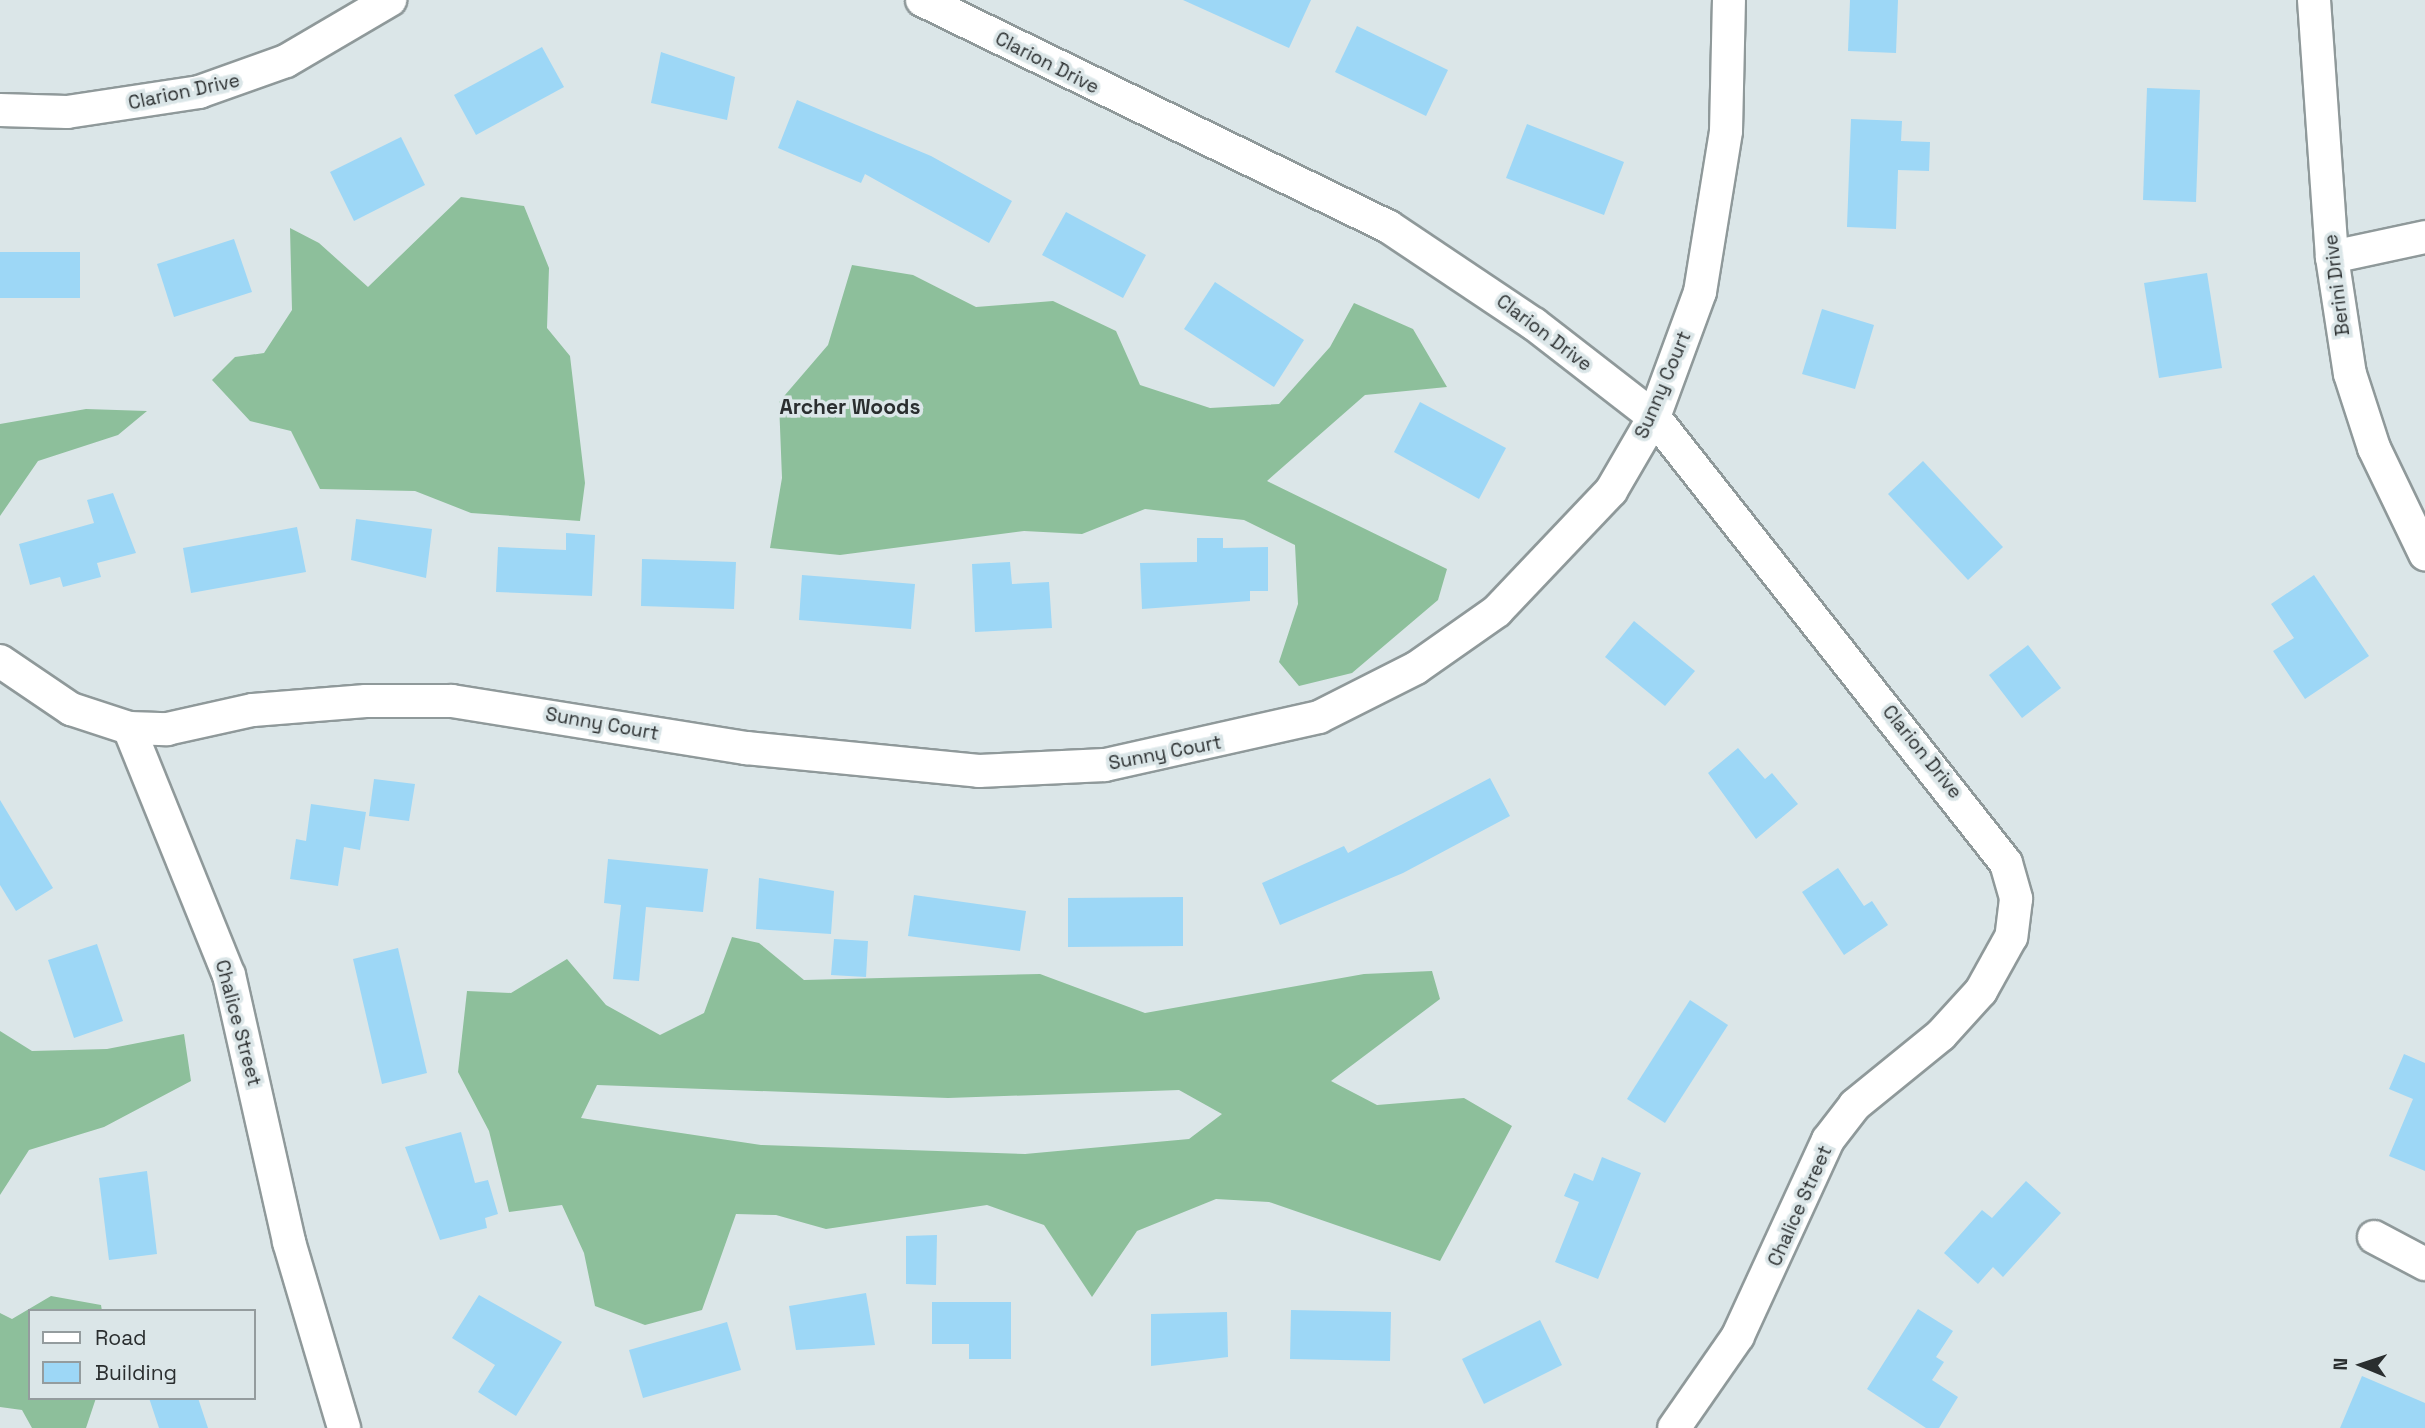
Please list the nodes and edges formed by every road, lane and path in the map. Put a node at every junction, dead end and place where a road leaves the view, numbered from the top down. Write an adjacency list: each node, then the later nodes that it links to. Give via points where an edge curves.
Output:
1 (390, 0): 5 (street, Clarion Drive, via 286,61 211,89 67,112)
2 (922, 0): 8 (street, Clarion Drive, via 1378,221 1534,324)
3 (1729, 0): 8 (street, Sunny Court, via 1726,131 1700,292)
4 (2314, 0): 7 (street, Berini Drive)
5 (0, 110)
6 (2425, 236): 7 (street)
7 (2332, 257): 9 (street, Berini Drive, via 2350,374 2374,448)
8 (1654, 417): 11 (street, Sunny Court, via 1611,491 1574,533 1459,640 1319,718 1172,753 1060,769 979,771 746,748 452,701 366,701 253,710 167,729); 12 (street, Clarion Drive)
9 (2425, 554)
10 (0, 662): 11 (street, via 71,709)
11 (129, 728): 15 (street, Chalice Street, via 229,975 286,1231)
12 (2006, 863): 16 (street, Chalice Street, via 2016,899 2011,937 1981,991 1941,1035 1871,1089 1828,1140 1738,1336)
13 (2374, 1237): 14 (street)
14 (2425, 1264)
15 (344, 1428)
16 (1674, 1428)

